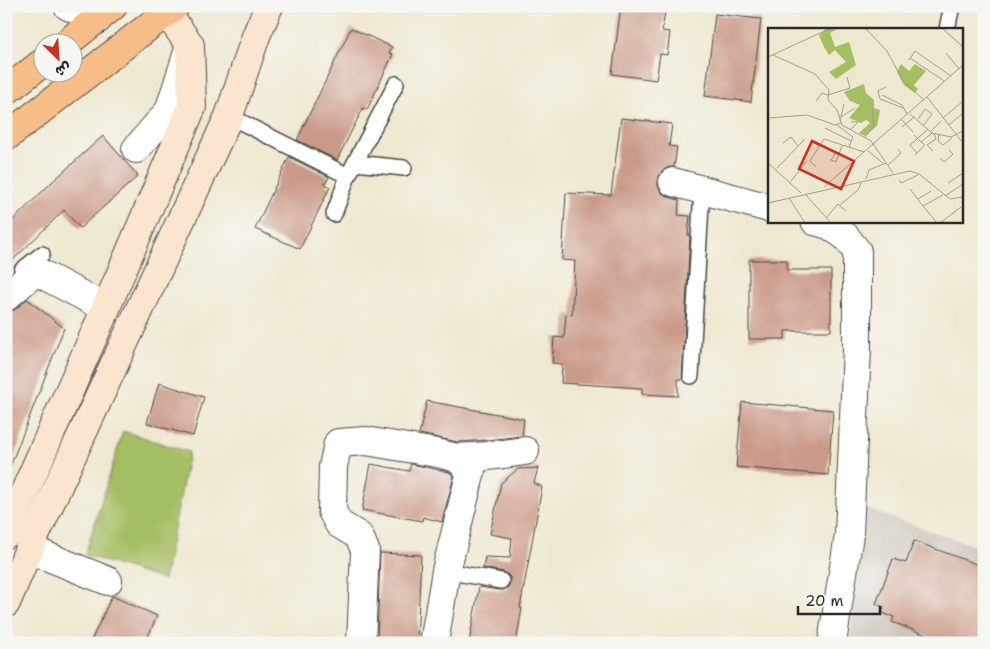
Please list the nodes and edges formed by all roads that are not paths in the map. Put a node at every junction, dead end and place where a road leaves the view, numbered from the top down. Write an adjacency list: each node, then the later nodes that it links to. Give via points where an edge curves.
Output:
1 (68, 6): 5 (street)
2 (269, 6): 12 (street)
3 (952, 6): 6 (lane)
4 (171, 10): 8 (street); 13 (highway)
5 (106, 13): 7 (highway)
6 (947, 28)
7 (81, 32)
8 (190, 45): 14 (street, via 169,111); 25 (street, via 192,108)
9 (32, 70): 11 (highway)
10 (396, 84): 16 (lane)
11 (6, 91)
12 (229, 116): 16 (lane); 30 (street)
13 (6, 137)
14 (136, 148)
15 (404, 168): 16 (lane)
16 (351, 169): 20 (lane)
17 (673, 182): 18 (street)
18 (702, 189): 19 (street); 26 (lane)
19 (768, 208)
20 (334, 214)
21 (818, 222): 37 (street, via 845,236 857,251 857,347 848,535)
22 (42, 254): 23 (lane)
23 (6, 283)
24 (6, 297): 25 (street, via 36,271)
25 (106, 308): 29 (street)
26 (691, 376)
27 (525, 452): 28 (street)
28 (457, 458): 31 (street, via 471,471); 35 (street, via 366,440 338,443 333,467 332,511 339,524 359,536 365,550)
29 (6, 534)
30 (29, 549): 32 (street); 34 (street)
31 (446, 571): 33 (lane); 36 (street)
32 (108, 581)
33 (501, 581)
34 (6, 604)
35 (361, 643)
36 (434, 643)
37 (832, 643)

